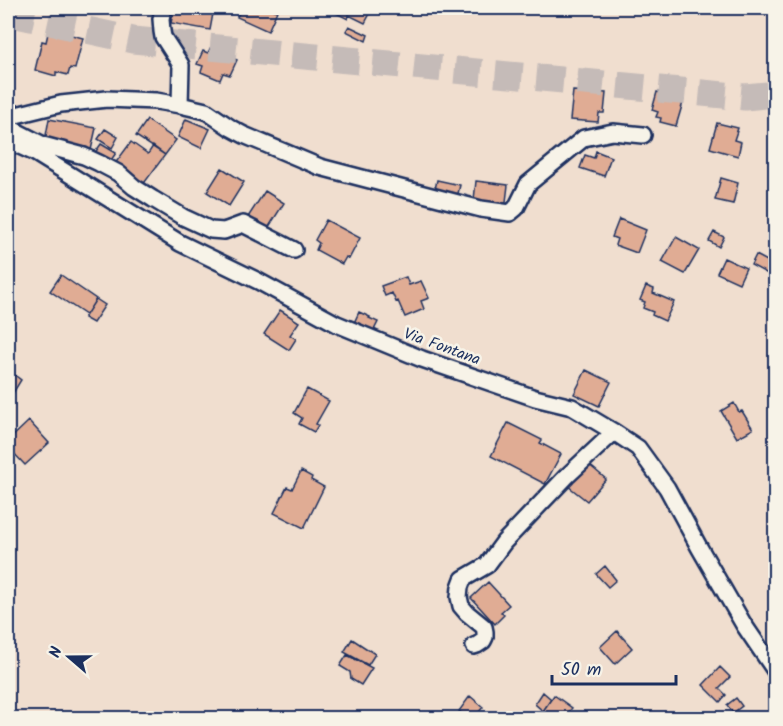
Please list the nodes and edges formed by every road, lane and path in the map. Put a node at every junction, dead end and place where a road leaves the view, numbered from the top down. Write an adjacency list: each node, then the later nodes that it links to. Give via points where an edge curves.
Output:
1 (163, 8): 2 (street, via 163,37 181,65)
2 (180, 105): 3 (street, via 107,99 61,104); 5 (street, via 206,111 244,135 320,167 510,213 528,184 584,138 614,132)
3 (8, 117)
4 (8, 127): 7 (street, via 43,145 99,163 183,217 211,230 224,231 243,224)
5 (643, 135)
6 (8, 142): 8 (street, Via Fontana, via 35,153 180,243 337,324 422,360 572,407)
7 (294, 250)
8 (614, 432): 9 (street, via 567,476 487,565 463,579 461,606 485,632 483,641); 10 (street, Via Fontana, via 638,448 667,488 744,625)
9 (474, 646)
10 (776, 672)

